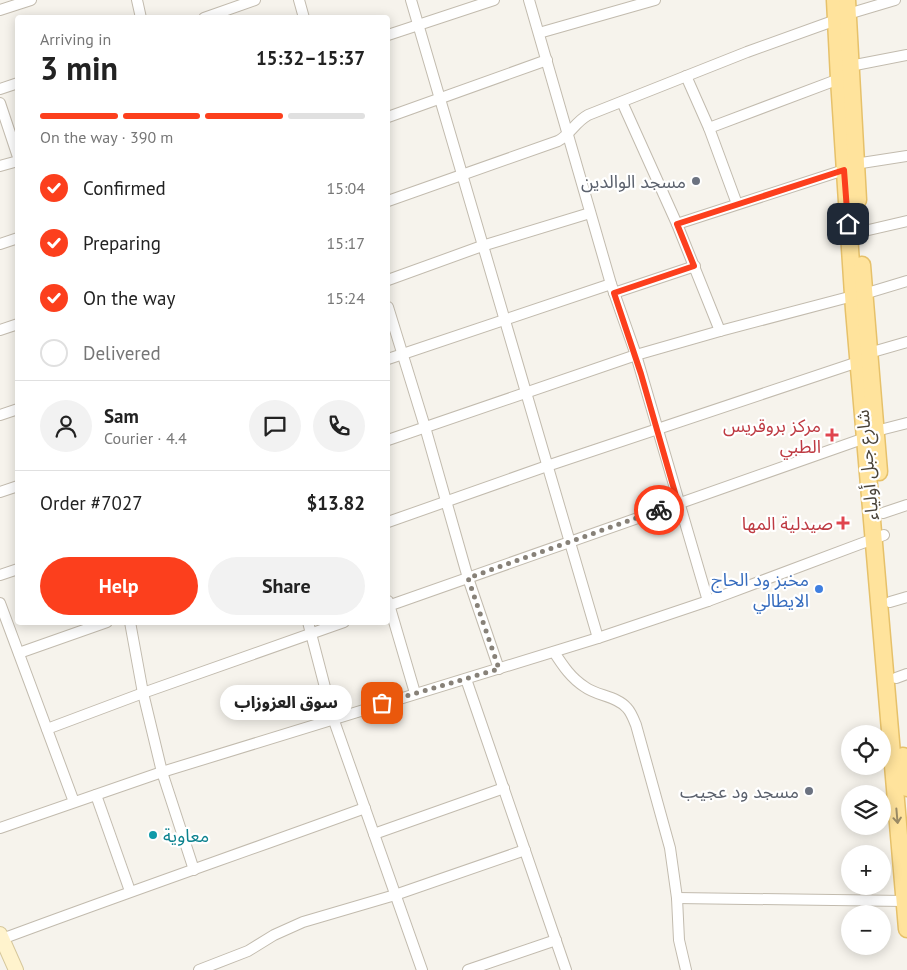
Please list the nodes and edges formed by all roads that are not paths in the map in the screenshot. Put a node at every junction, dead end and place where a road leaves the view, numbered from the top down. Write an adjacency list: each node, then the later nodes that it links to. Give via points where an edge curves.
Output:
1 (31, 0): 12 (street)
2 (137, 0): 15 (street)
3 (218, 0): 14 (street)
4 (255, 0): 14 (street)
5 (299, 0): 16 (street)
6 (411, 0): 17 (street)
7 (494, 0): 17 (street)
8 (529, 0): 18 (street)
9 (655, 0): 18 (street)
10 (835, 0): 13 (main road, شارع جبل أولياء)
11 (895, 0): 13 (street)
12 (0, 10)
13 (844, 11): 22 (main road, شارع جبل أولياء); 23 (street); 24 (main road, شارع جبل أولياء)
14 (222, 14)
15 (140, 15)
16 (303, 15)
17 (417, 25): 19 (street); 27 (street)
18 (538, 33): 21 (street)
19 (390, 34)
20 (907, 55): 22 (street)
21 (547, 60): 27 (street); 32 (street)
22 (850, 66): 37 (main road, شارع جبل أولياء)
23 (686, 76): 28 (street); 31 (street)
24 (838, 79): 31 (street); 37 (main road, شارع جبل أولياء)
25 (15, 84): 26 (street)
26 (0, 90)
27 (440, 99): 30 (street); 38 (street)
28 (622, 102): 32 (street, via 582,118); 43 (street)
29 (0, 103): 33 (street)
30 (390, 116)
31 (709, 128): 40 (street)
32 (568, 134): 38 (street, via 558,142); 41 (street)
33 (15, 150)
34 (907, 156): 37 (street)
35 (15, 160): 36 (street)
36 (0, 166)
37 (850, 167): 40 (street); 44 (main road, شارع جبل أولياء); 52 (main road, شارع جبل أولياء)
38 (463, 175): 39 (street); 47 (street)
39 (390, 200)
40 (737, 204): 43 (street)
41 (590, 213): 47 (street); 51 (street)
42 (907, 221): 44 (street)
43 (677, 224): 48 (street)
44 (860, 232): 52 (main road, شارع جبل أولياء)
45 (15, 239): 46 (street)
46 (0, 244)
47 (482, 246): 49 (street); 54 (street)
48 (694, 266): 51 (street); 57 (street)
49 (390, 279)
50 (907, 281): 52 (street)
51 (613, 289): 54 (street); 60 (street)
52 (859, 295): 57 (street); 61 (main road, شارع جبل أولياء)
53 (390, 314): 59 (street)
54 (504, 320): 59 (street); 63 (street)
55 (15, 325): 56 (street)
56 (0, 330)
57 (720, 331): 60 (street)
58 (907, 342): 61 (street)
59 (402, 354): 62 (street); 67 (street)
60 (636, 356): 63 (street); 68 (street)
61 (864, 357): 68 (street); 69 (main road, شارع جبل أولياء)
62 (390, 359)
63 (527, 393): 67 (street); 71 (street)
64 (15, 410): 65 (street)
65 (0, 415)
66 (907, 423): 69 (street)
67 (424, 427): 70 (street); 74 (street)
68 (658, 429): 71 (street); 75 (street)
69 (871, 434): 75 (street); 77 (main road, شارع جبل أولياء); 79 (main road, شارع جبل أولياء)
70 (390, 439)
71 (547, 466): 74 (street); 80 (street)
72 (15, 487): 73 (street)
73 (0, 492)
74 (446, 501): 78 (street); 83 (street)
75 (678, 503): 80 (street); 85 (street)
76 (907, 505): 77 (street)
77 (883, 513): 79 (main road, شارع جبل أولياء)
78 (390, 521)
79 (879, 537): 85 (street); 86 (main road, شارع جبل أولياء); 118 (main road, شارع جبل أولياء, one-way to 118)
80 (569, 542): 83 (street); 95 (street)
81 (15, 570): 82 (street)
82 (0, 575)
83 (468, 578): 88 (street); 98 (street)
84 (907, 596): 86 (street)
85 (708, 601): 95 (street)
86 (890, 602): 99 (main road, شارع جبل أولياء)
87 (0, 603): 97 (street)
88 (390, 603)
89 (390, 611): 102 (street)
90 (98, 625): 97 (street)
91 (131, 625): 101 (street)
92 (309, 625): 94 (street)
93 (336, 625): 94 (street)
94 (311, 635): 101 (street); 103 (street)
95 (598, 638): 96 (street)
96 (554, 652): 98 (street); 117 (street, via 563,667 587,689 627,707 636,725 670,848)
97 (19, 653): 104 (street)
98 (499, 669): 100 (street)
99 (902, 676): 106 (main road, شارع جبل أولياء)
100 (466, 679): 102 (street); 107 (street)
101 (143, 693): 104 (street); 105 (street)
102 (415, 693): 103 (street)
103 (333, 718): 105 (street); 110 (street)
104 (47, 729): 109 (street)
105 (162, 772): 108 (street); 114 (street)
106 (907, 781)
107 (504, 788): 112 (street); 113 (street)
108 (96, 795): 109 (street); 115 (street)
109 (74, 802): 111 (street)
110 (365, 808): 112 (street); 114 (street)
111 (0, 828)
112 (374, 834): 116 (street)
113 (525, 850): 116 (street); 121 (street)
114 (194, 870): 115 (street)
115 (130, 891): 120 (street)
116 (396, 895): 123 (street, via 303,922 248,951); 124 (street)
117 (677, 898): 118 (street); 127 (street, via 679,940)
118 (904, 901): 119 (main road, شارع جبل أولياء)
119 (907, 929)
120 (1, 936): 122 (street)
121 (556, 940): 125 (street); 126 (street)
122 (16, 970)
123 (199, 970)
124 (422, 970)
125 (468, 970)
126 (566, 970)
127 (686, 970)

